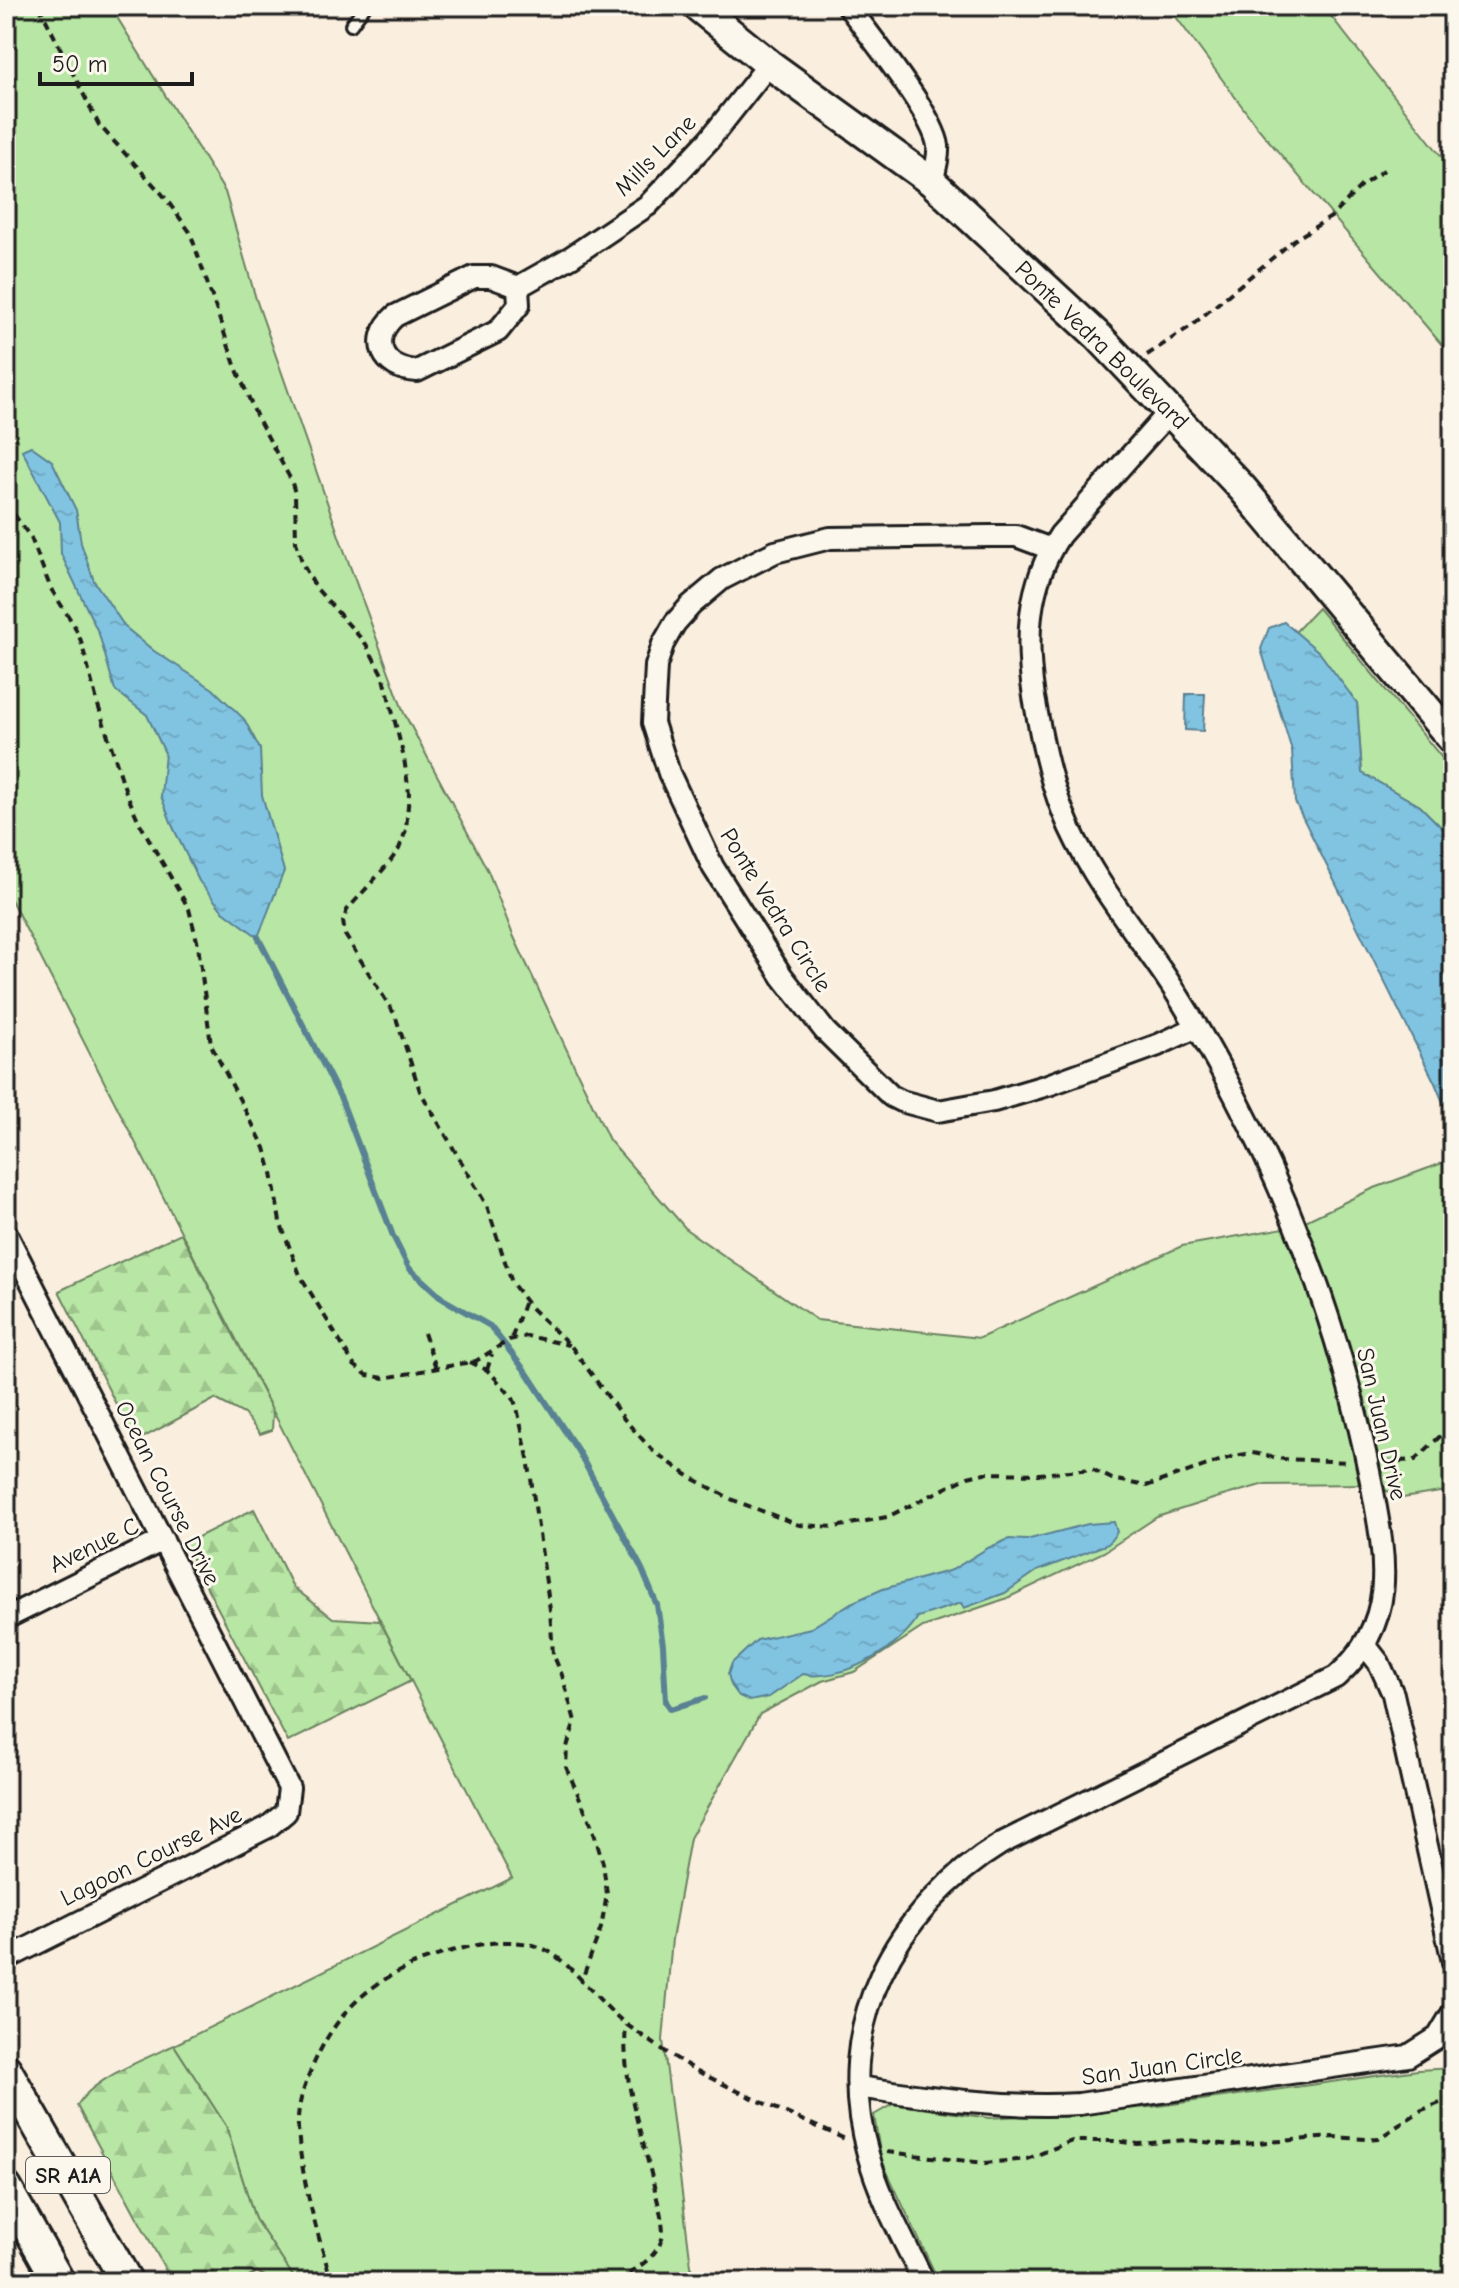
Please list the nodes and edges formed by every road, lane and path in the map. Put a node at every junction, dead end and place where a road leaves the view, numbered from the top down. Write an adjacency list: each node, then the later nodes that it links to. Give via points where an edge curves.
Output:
1 (39, 6): 18 (path, via 99,125 190,232 235,365 291,480 303,565 316,588 366,644 384,678 404,758 409,793 406,830 389,863 347,910 345,935 395,1015 420,1091 487,1206 512,1283)
2 (365, 6): 5 (lane)
3 (697, 6): 6 (street, Ponte Vedra Boulevard)
4 (848, 6): 8 (street, via 923,112 938,143)
5 (351, 25)
6 (769, 64): 8 (street, Ponte Vedra Boulevard); 9 (street, Mills Lane, via 648,205)
7 (1384, 170): 10 (path, via 1191,326)
8 (932, 182): 10 (street, Ponte Vedra Boulevard)
9 (518, 287): 9 (street, via 519,305 498,331 417,371 391,365 383,353 382,335 395,316 474,277)
10 (1128, 367): 11 (street, Ponte Vedra Boulevard)
11 (1171, 410): 13 (street, San Juan Drive); 14 (street, Ponte Vedra Boulevard)
12 (6, 503): 24 (path, via 23,525 51,589 74,625 126,792 189,909 211,1045 265,1148 280,1222 300,1275 354,1365 367,1375 384,1378)
13 (1051, 549): 15 (street, San Juan Drive, via 1036,584 1028,640 1053,784 1084,857); 15 (street, Ponte Vedra Circle, via 1016,536 830,538 767,556 722,579 675,623 656,666 653,723 669,773 713,867 782,976 825,1031 891,1096 938,1111 994,1101)
14 (1453, 740)
15 (1197, 1027): 27 (street, San Juan Drive, via 1271,1169 1309,1263 1339,1350)
16 (6, 1233): 17 (street, Ocean Course Drive)
17 (15, 1271): 28 (street, Ocean Course Drive)
18 (525, 1300): 20 (path); 21 (path)
19 (424, 1333): 24 (path)
20 (510, 1340): 21 (path, via 527,1336); 22 (path)
21 (571, 1346): 27 (path, via 652,1450 733,1500 799,1525 835,1527 887,1517 985,1473 1092,1469 1146,1486 1252,1453)
22 (492, 1352): 23 (path); 25 (path)
23 (470, 1362): 24 (path); 25 (path)
24 (436, 1368)
25 (487, 1370): 34 (path, via 517,1408 553,1654 575,1721 566,1767 603,1863 607,1894 601,1928)
26 (1453, 1424): 27 (path, via 1415,1460)
27 (1367, 1463): 30 (street, San Juan Drive, via 1384,1586 1379,1616)
28 (163, 1540): 29 (street, Avenue C); 31 (street, Ocean Course Drive)
29 (6, 1618)
30 (1365, 1645): 33 (street, via 1393,1694); 38 (street, San Juan Drive, via 1323,1686 1002,1843 943,1886 918,1913 880,1976 861,2046)
31 (284, 1778): 32 (street, Lagoon Course Ave, via 289,1788 286,1812 268,1827)
32 (6, 1959)
33 (1453, 1962)
34 (581, 1982): 36 (path); 44 (path, via 545,1949 511,1942 482,1945 411,1964 343,2013 324,2038 311,2069 300,2097 298,2126 315,2224)
35 (1453, 2012): 38 (street, San Juan Circle, via 1438,2037 1408,2056 1079,2104 972,2103)
36 (626, 2025): 40 (path, via 715,2080); 45 (path, via 626,2076 663,2236 659,2250)
37 (6, 2070): 43 (main road, SR A1A)
38 (858, 2087): 40 (street, San Juan Drive)
39 (1453, 2098): 40 (path, via 1422,2110 1379,2138 1231,2145 1072,2141 1027,2159 985,2163)
40 (866, 2148): 46 (street, San Juan Drive)
41 (6, 2188): 42 (main road, SR A1A)
42 (59, 2282)
43 (127, 2282)
44 (332, 2282)
45 (618, 2282)
46 (924, 2282)

